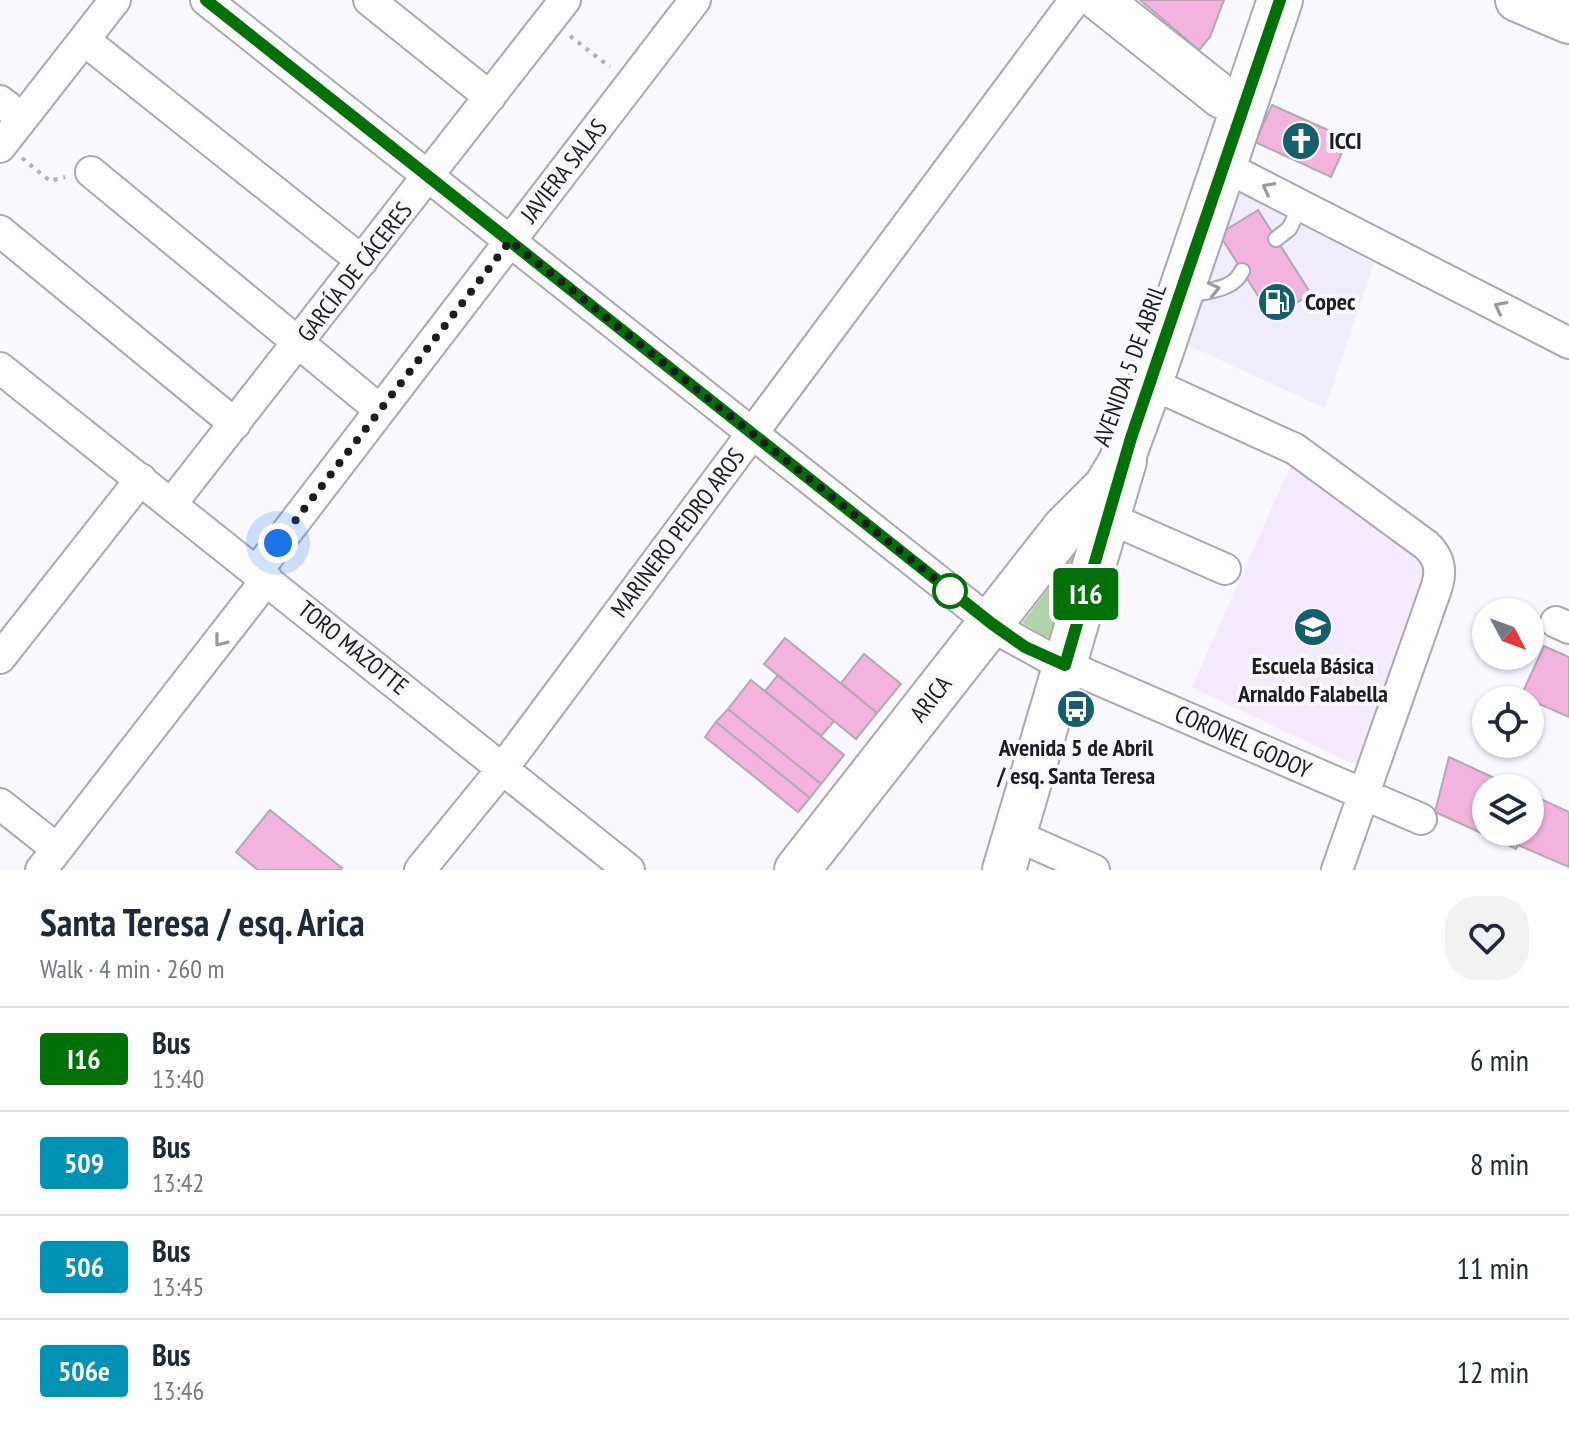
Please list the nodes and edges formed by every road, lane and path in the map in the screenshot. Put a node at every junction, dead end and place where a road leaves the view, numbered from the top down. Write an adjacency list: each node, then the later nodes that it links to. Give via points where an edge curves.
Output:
1 (115, 0): 12 (street)
2 (206, 0): 20 (street, CORONEL GODOY)
3 (369, 0): 14 (street)
4 (695, 0): 13 (street, JAVIERA SALAS)
5 (1075, 0): 34 (street, MARINERO PEDRO AROS)
6 (1100, 0): 15 (street)
7 (1252, 0): 15 (main road, AVENIDA 5 DE ABRIL)
8 (1280, 0): 18 (main road, AVENIDA 5 DE ABRIL)
9 (1517, 0): 11 (street)
10 (557, 10): 13 (path); 14 (street, GARCÍA DE CÁCERES)
11 (1569, 22)
12 (84, 40): 16 (street); 25 (street)
13 (632, 83): 24 (street, JAVIERA SALAS)
14 (490, 97): 20 (street, GARCÍA DE CÁCERES)
15 (1222, 97): 39 (main road, AVENIDA 5 DE ABRIL, via 1120,406)
16 (11, 110): 17 (street)
17 (1, 145): 19 (path, via 50,181)
18 (1224, 166): 21 (street, one-way to 18); 27 (main road, AVENIDA 5 DE ABRIL, via 1213,220)
19 (91, 172): 29 (street)
20 (428, 176): 24 (street, CORONEL GODOY); 25 (street, GARCÍA DE CÁCERES)
21 (1301, 205): 23 (lane, via 1289,229); 28 (street, one-way to 21)
22 (0, 231): 33 (street)
23 (1276, 239)
24 (510, 241): 32 (street, JAVIERA SALAS); 34 (street, CORONEL GODOY)
25 (362, 261): 29 (street, GARCÍA DE CÁCERES)
26 (1242, 271): 27 (lane, one-way to 26, via 1229,286)
27 (1179, 299): 31 (main road, AVENIDA 5 DE ABRIL)
28 (1569, 343)
29 (298, 344): 32 (street); 33 (street, GARCÍA DE CÁCERES)
30 (5, 381): 36 (street, TORO MAZOTTE)
31 (1150, 383): 35 (main road, AVENIDA 5 DE ABRIL); 46 (street, via 1303,454 1426,545 1438,561 1437,586)
32 (380, 410): 41 (street, JAVIERA SALAS)
33 (235, 424): 37 (street, GARCÍA DE CÁCERES)
34 (752, 433): 42 (street, CORONEL GODOY); 45 (street, MARINERO PEDRO AROS)
35 (1131, 438): 38 (street, AVENIDA 5 DE ABRIL); 39 (main road, AVENIDA 5 DE ABRIL, via 1106,487)
36 (141, 479): 37 (street, TORO MAZOTTE); 43 (street)
37 (172, 503): 41 (street, TORO MAZOTTE)
38 (1109, 518): 40 (street); 44 (street, AVENIDA 5 DE ABRIL)
39 (1065, 528): 42 (main road, ARICA)
40 (1225, 569)
41 (262, 575): 45 (street, TORO MAZOTTE); 50 (street, JAVIERA SALAS, one-way to 50)
42 (991, 623): 44 (street, CORONEL GODOY, via 1025,647); 53 (main road, ARICA)
43 (0, 658)
44 (1065, 665): 46 (street, CORONEL GODOY); 49 (street, AVENIDA 5 DE ABRIL)
45 (503, 768): 51 (street, MARINERO PEDRO AROS); 52 (street, TORO MAZOTTE)
46 (1365, 795): 48 (street, CORONEL GODOY); 55 (street)
47 (0, 804): 50 (street)
48 (1421, 819)
49 (1010, 853): 54 (street)
50 (49, 859)
51 (420, 870)
52 (629, 870)
53 (797, 870)
54 (1094, 870)
55 (1337, 870)

